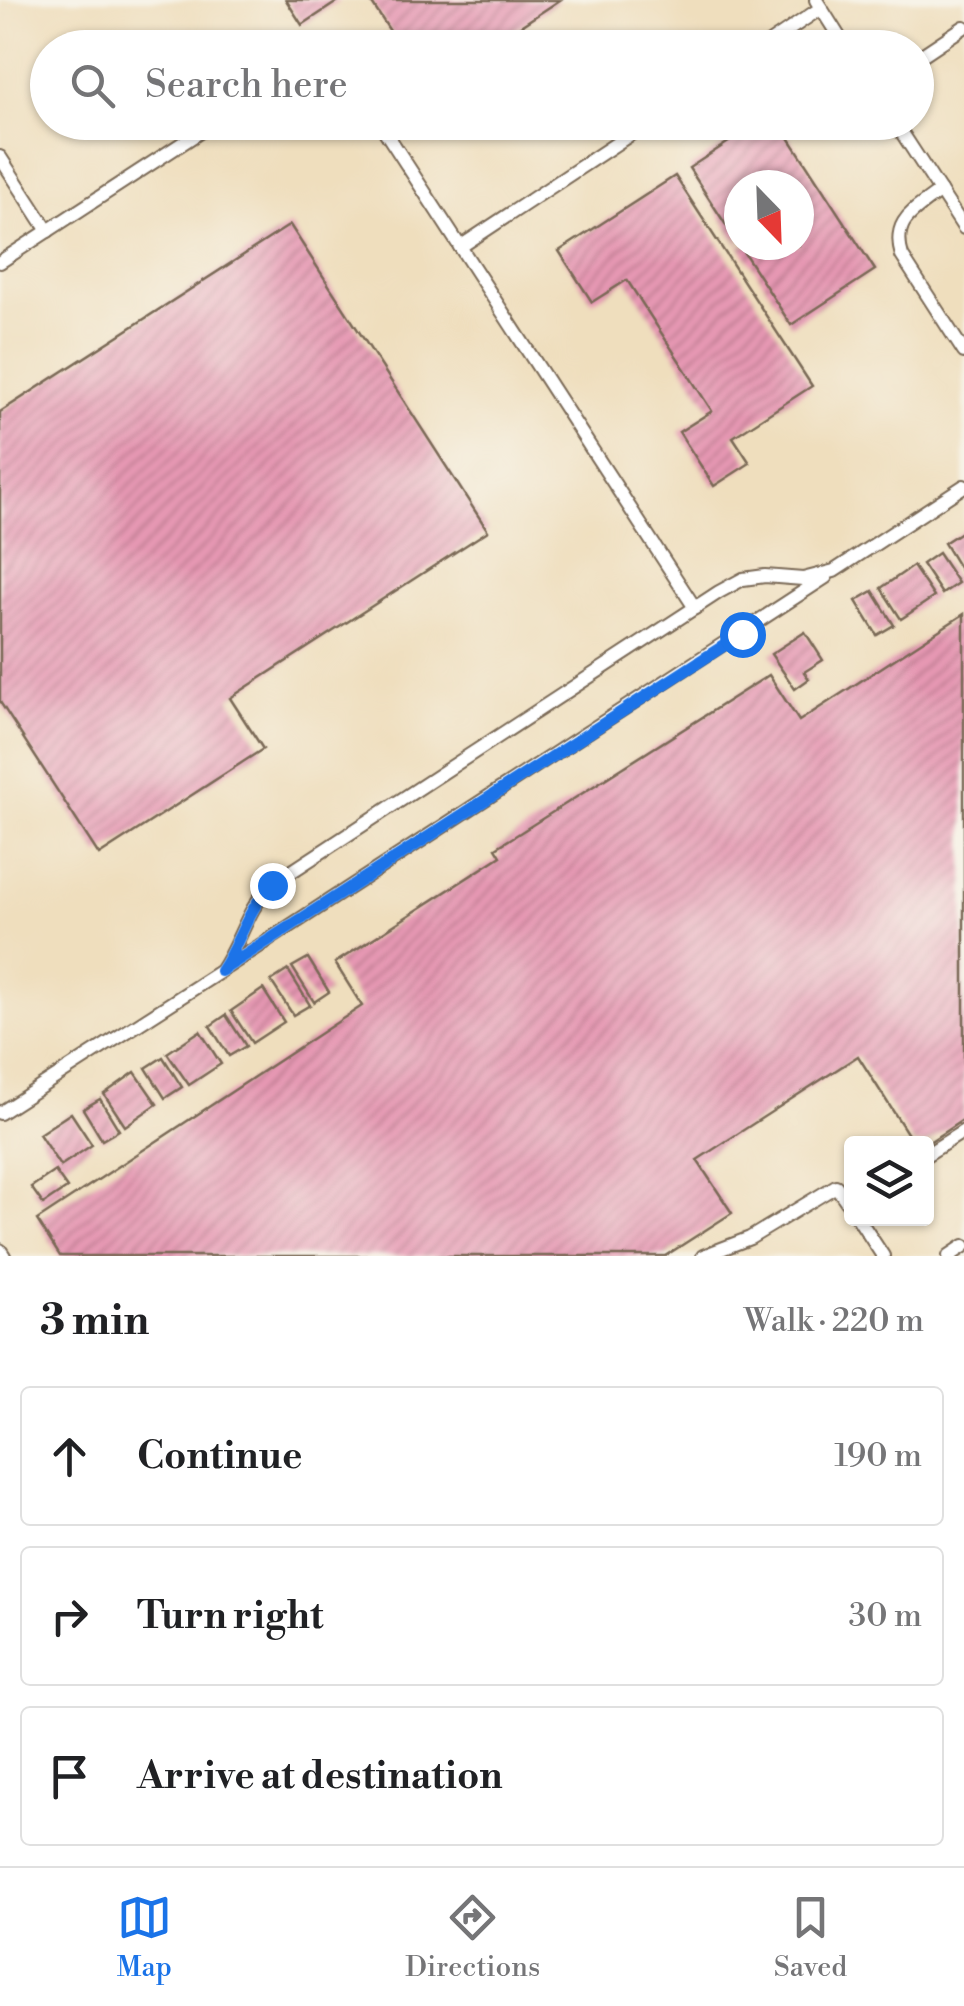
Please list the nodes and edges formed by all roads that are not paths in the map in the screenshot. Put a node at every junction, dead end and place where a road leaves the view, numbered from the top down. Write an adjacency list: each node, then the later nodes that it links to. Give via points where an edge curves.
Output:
1 (818, 4): 3 (lane); 4 (lane)
2 (964, 27): 5 (lane)
3 (785, 30)
4 (835, 30)
5 (934, 46)
6 (187, 140): 13 (lane)
7 (391, 140): 14 (lane)
8 (622, 140): 14 (lane)
9 (907, 140): 11 (lane)
10 (0, 157): 13 (lane)
11 (940, 192): 12 (lane); 16 (lane, via 906,218 898,240)
12 (964, 228)
13 (48, 231): 15 (lane)
14 (460, 247): 19 (lane)
15 (0, 262)
16 (964, 352)
17 (964, 486): 18 (lane)
18 (834, 572): 19 (lane, via 743,579); 20 (lane)
19 (695, 608): 20 (lane, via 272,885 247,916)
20 (221, 971): 21 (lane)
21 (0, 1113)
22 (964, 1131): 23 (lane)
23 (934, 1151)
24 (844, 1197): 27 (lane, via 836,1186 750,1238)
25 (863, 1226): 28 (lane)
26 (964, 1246): 29 (lane)
27 (702, 1256)
28 (883, 1256)
29 (949, 1256)

